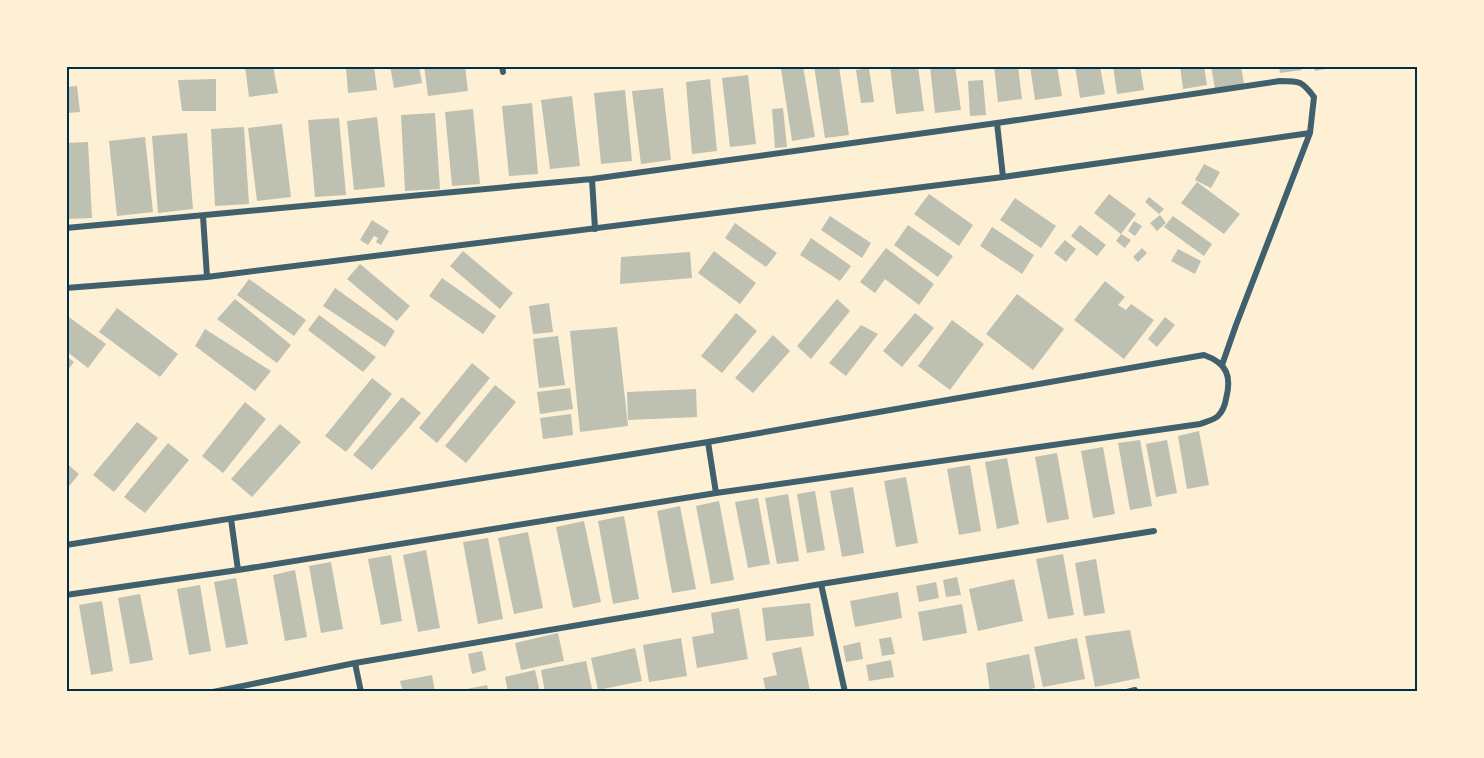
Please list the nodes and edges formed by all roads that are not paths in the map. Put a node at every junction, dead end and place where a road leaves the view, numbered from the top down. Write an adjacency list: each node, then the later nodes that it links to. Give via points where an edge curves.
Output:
1 (997, 123): 2 (street, via 1298,81 1314,97); 3 (street); 4 (street)
2 (1310, 133): 3 (street); 10 (street)
3 (1003, 177): 7 (street)
4 (592, 179): 5 (street); 7 (street)
5 (203, 216): 6 (street); 8 (street)
6 (66, 228)
7 (595, 228): 8 (street)
8 (207, 277): 9 (street)
9 (66, 288)
10 (1222, 365): 11 (street, via 1204,355); 12 (street, via 1230,387 1225,404 1217,417 1200,424)
11 (708, 442): 12 (street); 13 (street)
12 (716, 493): 16 (street)
13 (231, 519): 15 (street); 16 (street)
14 (1154, 531): 17 (street)
15 (66, 545)
16 (238, 570): 18 (street)
17 (820, 584): 19 (street); 22 (street)
18 (66, 595)
19 (355, 663): 20 (street); 21 (street)
20 (213, 692)
21 (361, 692)
22 (845, 692)

